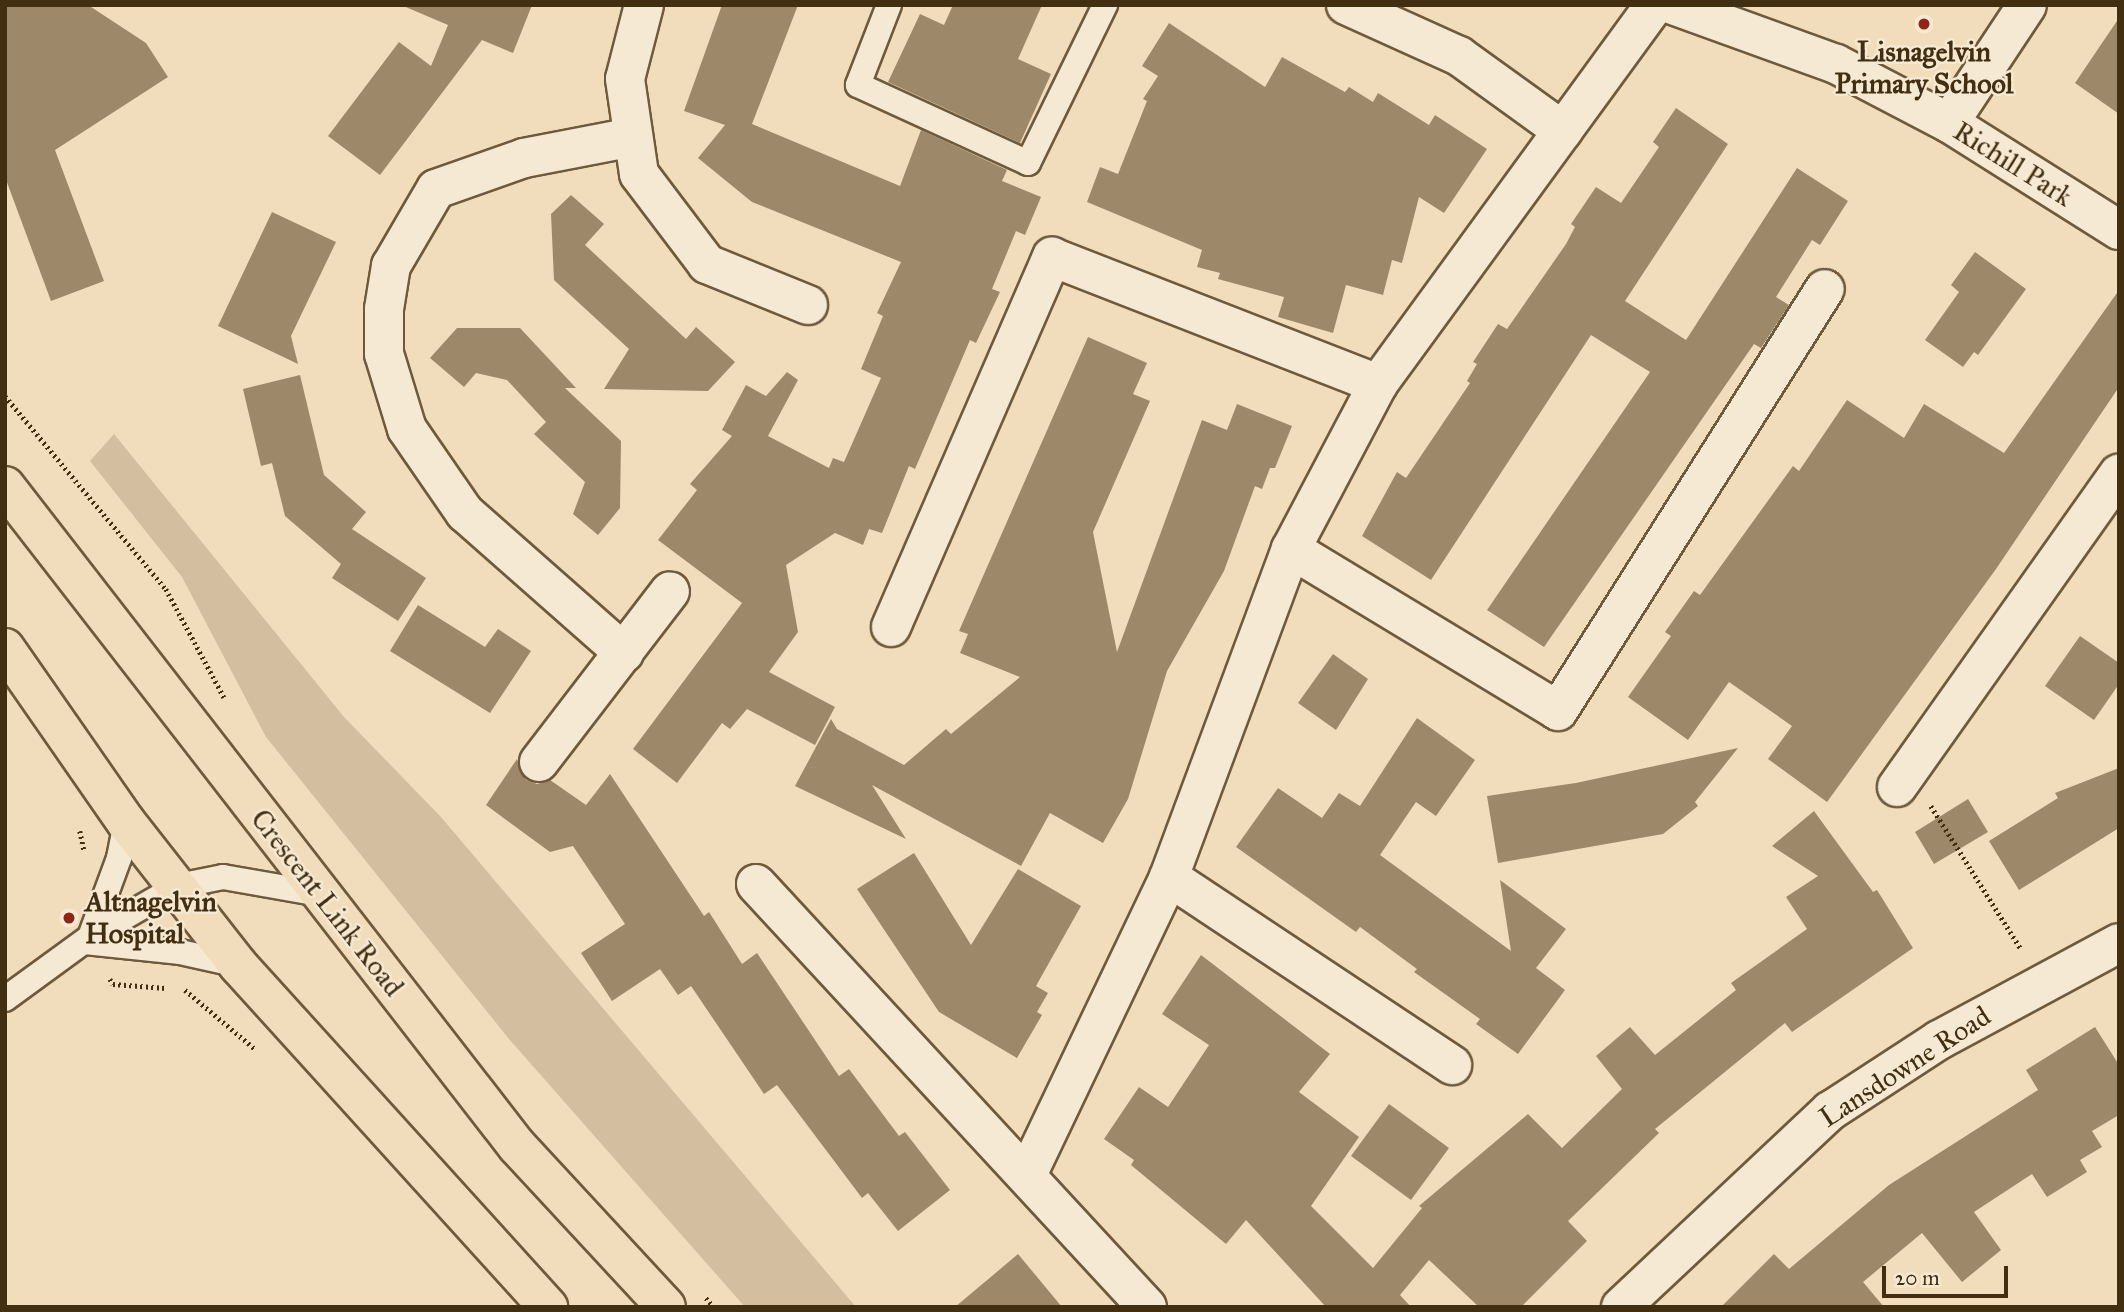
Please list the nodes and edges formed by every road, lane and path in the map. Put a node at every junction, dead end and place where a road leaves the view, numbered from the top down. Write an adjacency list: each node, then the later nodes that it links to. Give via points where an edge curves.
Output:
1 (644, 5): 10 (street, via 625,79)
2 (889, 5): 3 (lane, via 858,85 1028,163)
3 (1105, 5)
4 (1346, 5): 9 (street, via 1459,56)
5 (1654, 5): 9 (street)
6 (1672, 5): 8 (street, Richill Park, via 1836,64)
7 (2027, 5): 8 (street)
8 (1949, 123): 11 (street, Richill Park)
9 (1563, 131): 14 (street)
10 (633, 137): 13 (street, via 639,174 707,264); 22 (street, via 524,158 436,189 391,266 384,309 384,354 407,429 465,513)
11 (2119, 230)
12 (1825, 289): 18 (street, via 1558,711)
13 (808, 305)
14 (1378, 384): 18 (street); 20 (street, via 1052,257)
15 (5, 396): 23 (path, via 166,589)
16 (2119, 474): 25 (street)
17 (5, 486): 32 (highway, Crescent Link Road)
18 (1292, 550): 29 (street)
19 (670, 591): 22 (street)
20 (891, 626)
21 (5, 649): 27 (highway)
22 (624, 653): 24 (street)
23 (228, 705)
24 (539, 762)
25 (1897, 787): 36 (path, via 1936,808)
26 (78, 822): 28 (path)
27 (126, 822): 31 (highway); 33 (lane, via 119,858)
28 (87, 860)
29 (1169, 877): 40 (street); 41 (street)
30 (756, 884): 41 (street)
31 (178, 886): 32 (lane, via 223,877); 33 (lane); 35 (highway)
32 (320, 894): 42 (highway, Crescent Link Road, via 517,1146)
33 (87, 939): 35 (lane, via 180,951); 38 (lane)
34 (2119, 943): 36 (street, Lansdowne Road)
35 (238, 965): 43 (highway)
36 (2041, 982): 46 (street, Lansdowne Road, via 1829,1111)
37 (113, 984): 39 (path, via 186,990)
38 (5, 999)
39 (264, 1057)
40 (1452, 1065)
41 (1027, 1175): 45 (street)
42 (681, 1297): 44 (path)
43 (548, 1307)
44 (715, 1307)
45 (1147, 1307)
46 (1621, 1307)

